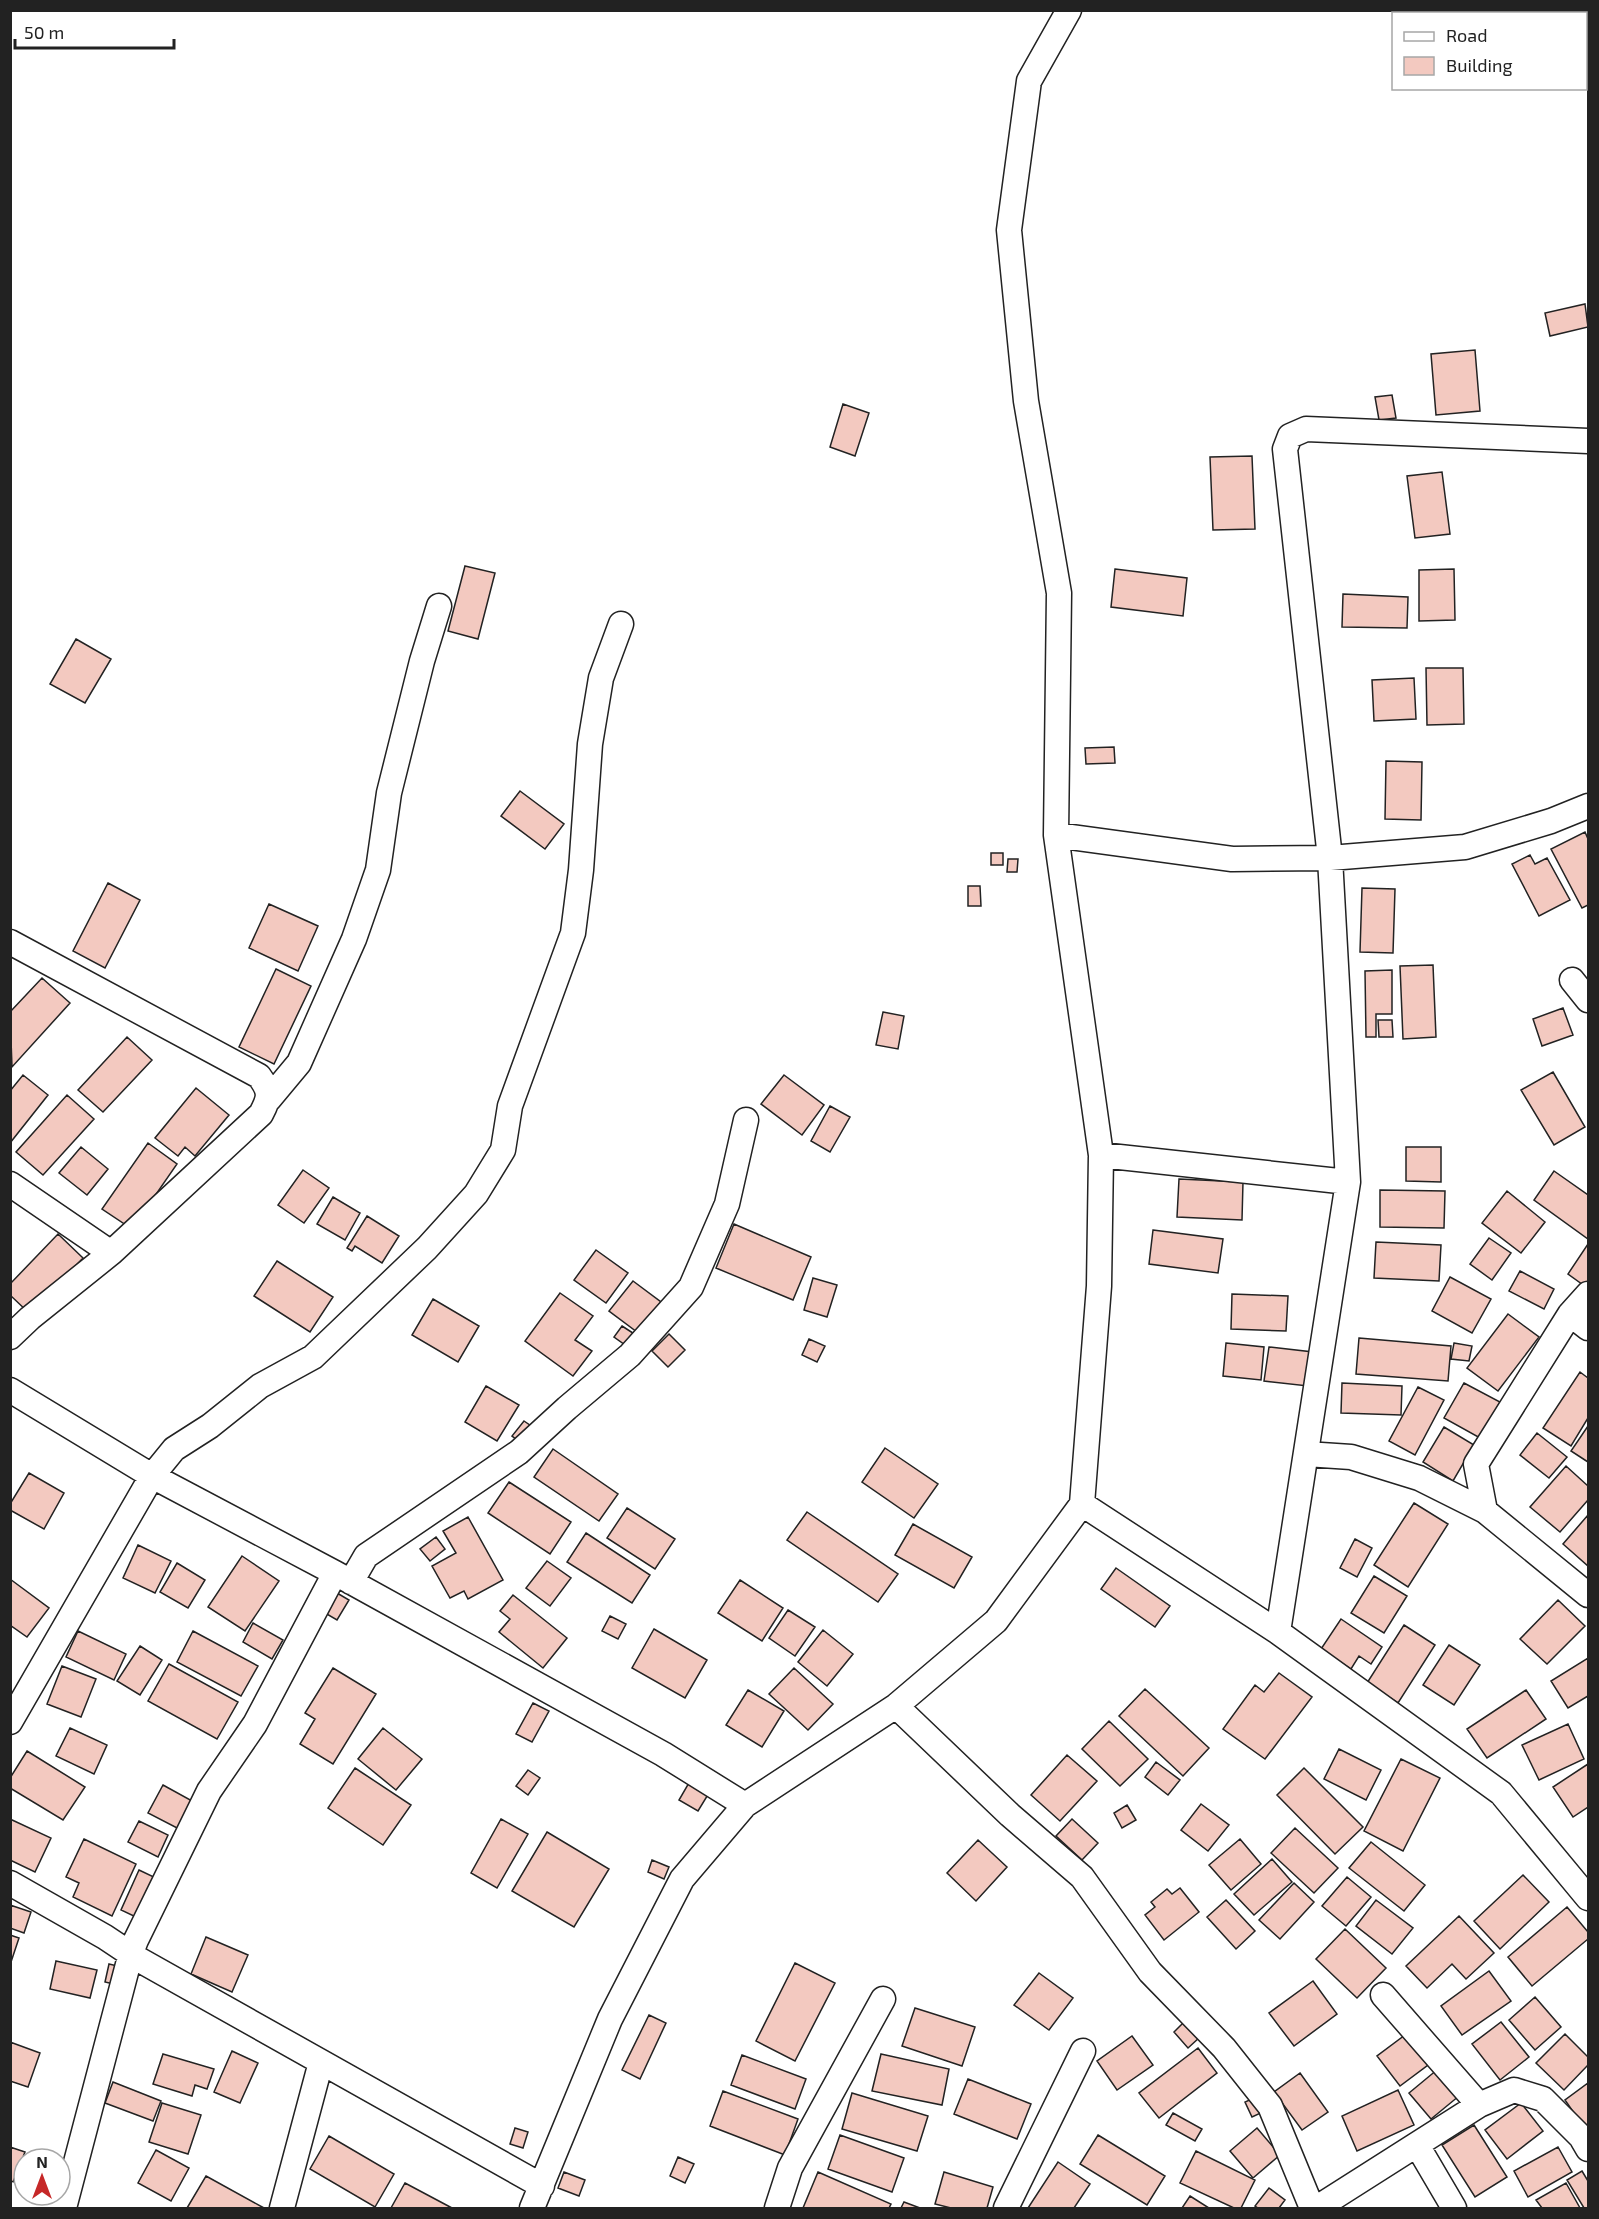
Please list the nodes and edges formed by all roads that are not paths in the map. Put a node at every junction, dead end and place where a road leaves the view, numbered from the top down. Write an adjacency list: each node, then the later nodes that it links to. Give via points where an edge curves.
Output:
1 (1069, 10): 6 (street, via 1029,81 1009,230 1026,401 1059,593)
2 (1588, 441): 7 (street, via 1306,429 1290,436 1286,449)
3 (439, 606): 11 (street, via 389,792 378,870 368,899 299,1063)
4 (621, 624): 22 (street, via 601,678 590,744 573,933 510,1106 503,1150 476,1194 428,1248 313,1357 260,1386 174,1449)
5 (1588, 806): 7 (street, via 1466,847)
6 (1056, 835): 7 (street, via 1232,859); 13 (street)
7 (1330, 858): 14 (street)
8 (10, 942): 11 (street, via 259,1076)
9 (1572, 980): 10 (street)
10 (1588, 1000)
11 (269, 1099): 16 (street, via 261,1114)
12 (746, 1120): 25 (street, via 727,1204 692,1287 630,1355 519,1452 366,1556)
13 (1101, 1155): 14 (street); 23 (street, via 1099,1286)
14 (1348, 1182): 21 (street)
15 (10, 1184): 16 (street)
16 (111, 1253): 19 (street)
17 (1588, 1294): 18 (street)
18 (1579, 1321): 24 (street, via 1476,1464)
19 (10, 1337)
20 (10, 1390): 22 (street)
21 (1306, 1454): 24 (street, via 1351,1456 1419,1478); 27 (street)
22 (152, 1476): 25 (street); 29 (street)
23 (1082, 1504): 27 (street); 28 (street, via 996,1621)
24 (1485, 1511): 26 (street)
25 (343, 1578): 30 (street, via 663,1754); 33 (street, via 255,1724 209,1791)
26 (1588, 1595)
27 (1278, 1632): 32 (street, via 1501,1793)
28 (896, 1706): 30 (street); 49 (street, via 1010,1815 1082,1877 1150,1972 1224,2048 1270,2106)
29 (10, 1722)
30 (745, 1805): 41 (street, via 682,1880 610,2019)
31 (10, 1883): 33 (street)
32 (1588, 1898)
33 (131, 1953): 37 (street); 44 (street)
34 (1383, 1995): 38 (street)
35 (883, 1999): 47 (street, via 789,2168)
36 (1083, 2051): 48 (street)
37 (321, 2062): 41 (street); 45 (street)
38 (1479, 2105): 39 (street); 40 (street, via 1514,2090 1543,2099)
39 (1417, 2145): 50 (street); 51 (street)
40 (1588, 2149)
41 (542, 2186): 46 (street)
42 (10, 2194): 43 (street)
43 (57, 2208)
44 (64, 2208)
45 (282, 2208)
46 (532, 2208)
47 (777, 2208)
48 (1006, 2208)
49 (1312, 2208)
50 (1317, 2208)
51 (1454, 2208)

